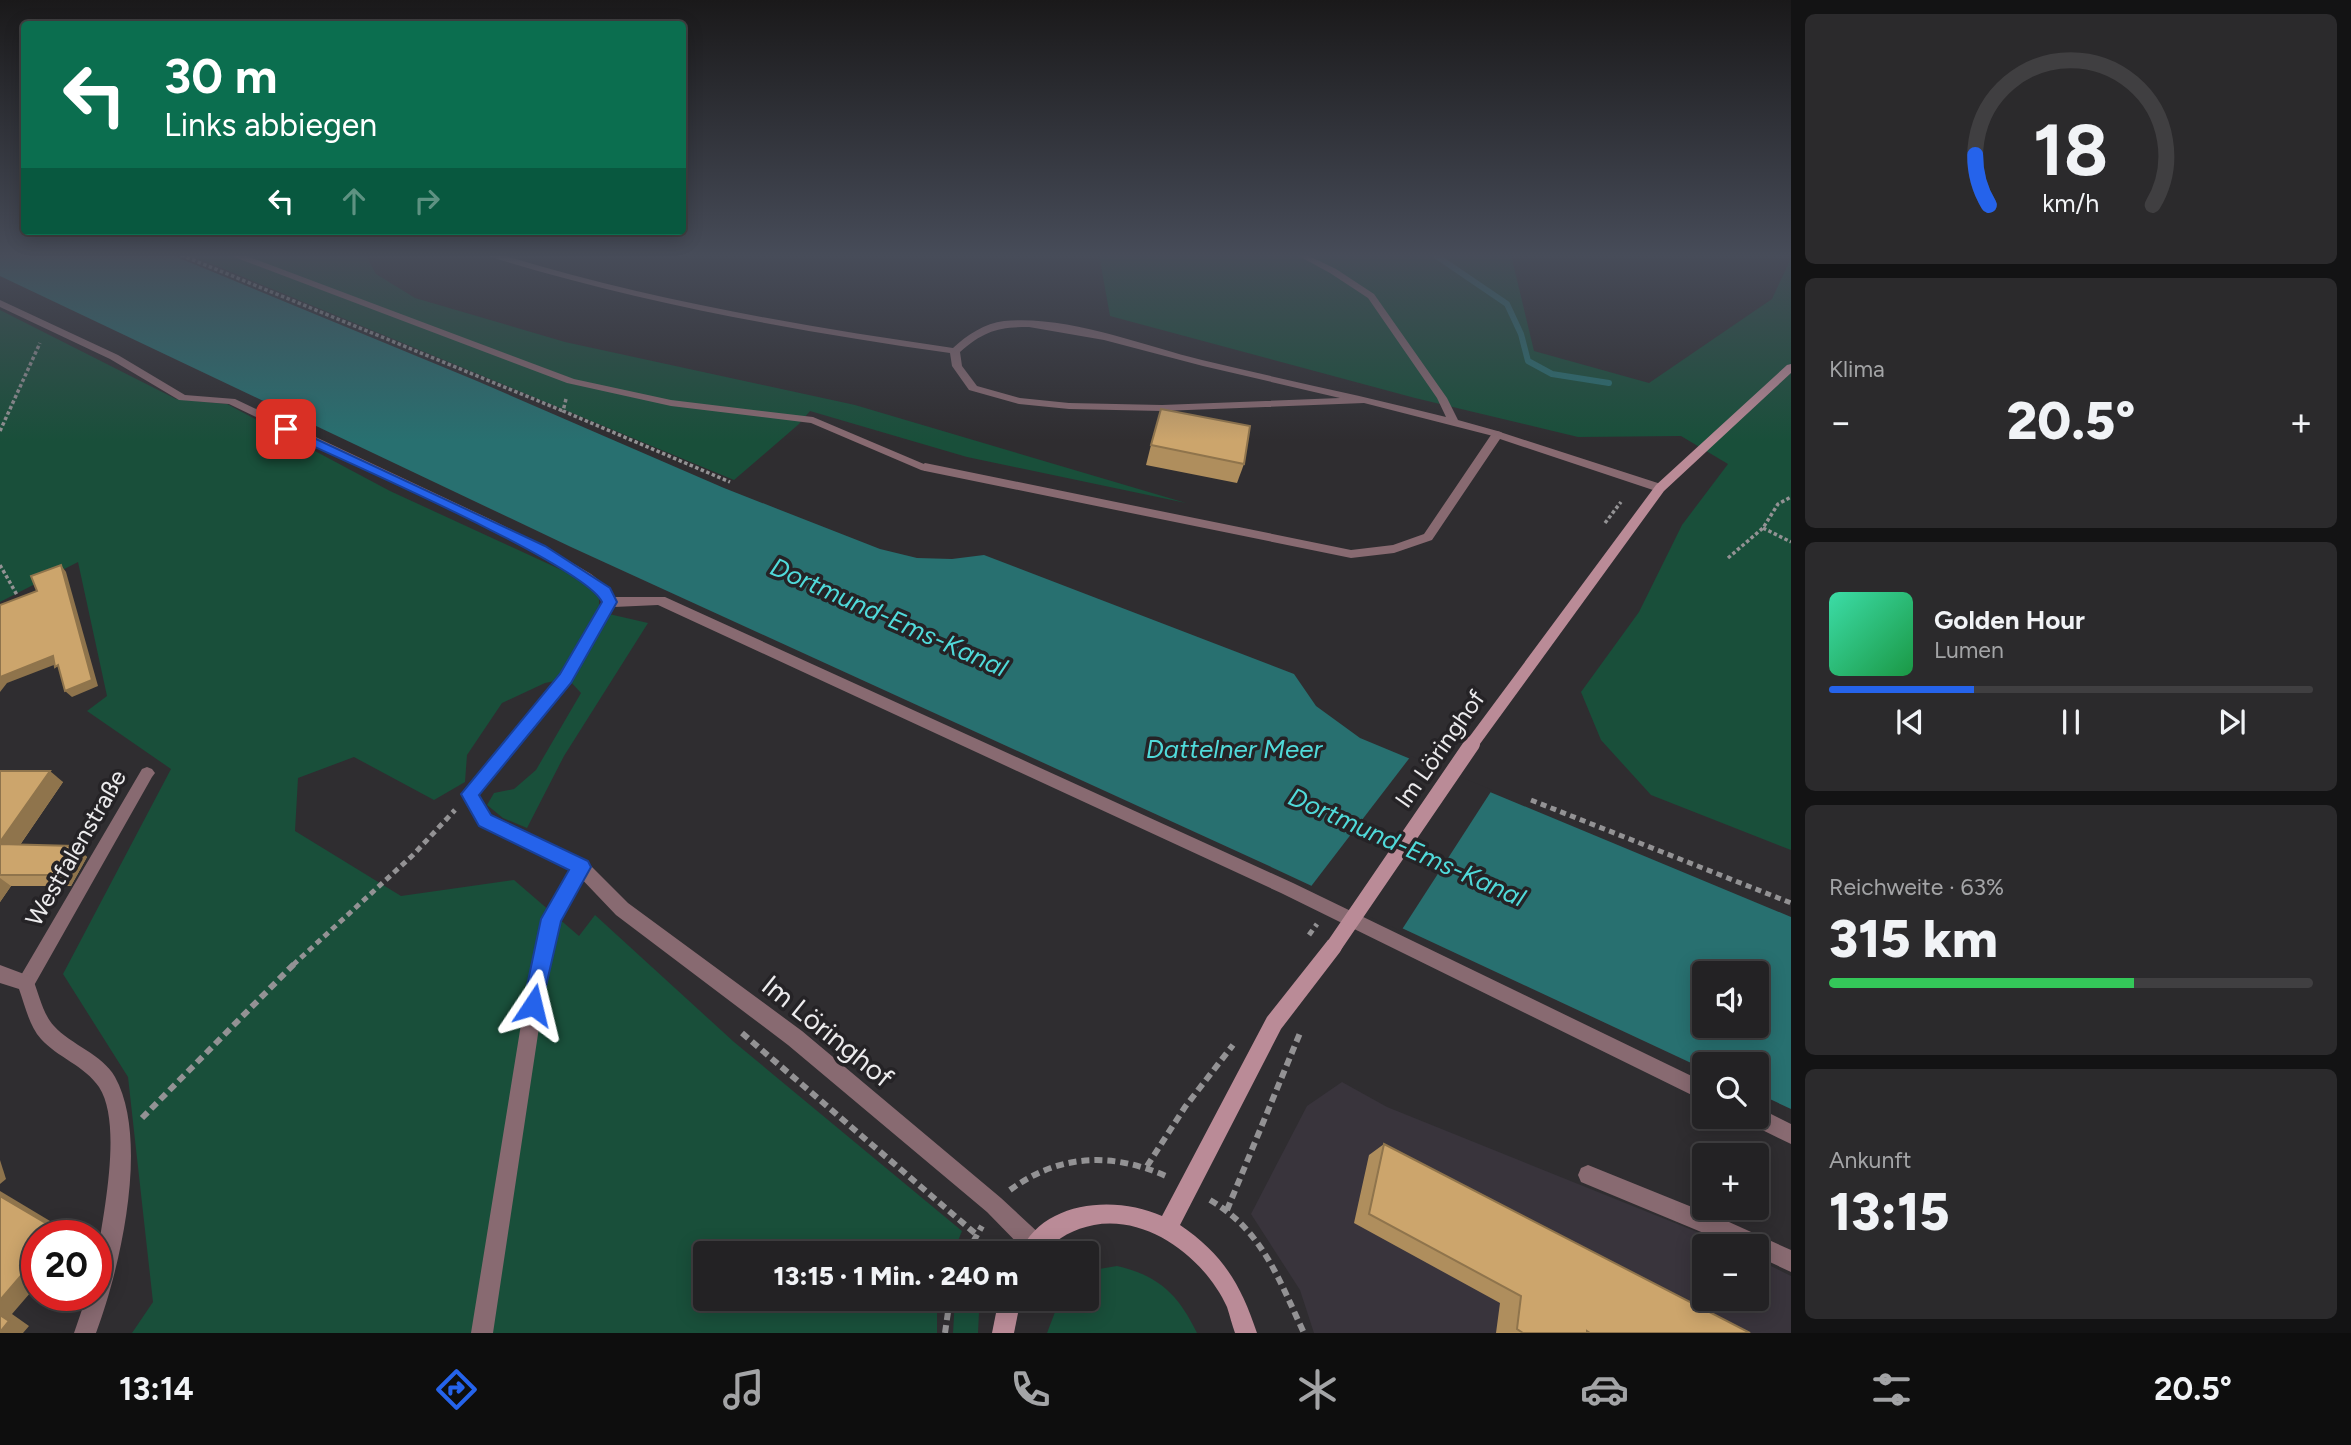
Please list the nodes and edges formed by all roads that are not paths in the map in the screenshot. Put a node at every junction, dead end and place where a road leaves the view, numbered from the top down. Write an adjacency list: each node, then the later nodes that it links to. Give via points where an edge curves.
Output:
1 (30, 317): 11 (street, via 114,357 183,398 231,401 503,530 586,577)
2 (401, 317): 9 (street, via 570,381 671,403 813,420 925,467 1351,554 1394,549 1428,537)
3 (752, 317): 5 (street)
4 (1386, 317): 8 (street)
5 (956, 351): 7 (street, via 1002,324 1044,324); 7 (street, via 957,366 973,388 1019,401 1162,408)
6 (1791, 367): 10 (street, Im Löringhof)
7 (1369, 400): 8 (street)
8 (1454, 422): 9 (street)
9 (1497, 434): 10 (street)
10 (1661, 488): 20 (street, Im Löringhof, bridge, via 1274,1023)
11 (610, 602): 13 (street, via 565,678 470,794 485,821); 16 (street, via 660,600 1287,888)
12 (147, 773): 15 (street, Westfalenstraße)
13 (581, 867): 21 (street, Im Löringhof, via 622,909 795,1038 994,1205); 26 (street, via 551,919 537,981)
14 (0, 974): 15 (street)
15 (26, 983): 25 (street, via 46,1031 108,1082 122,1138 117,1206 97,1305)
16 (1692, 1086)
17 (1769, 1123): 18 (street)
18 (1791, 1134)
19 (1588, 1175): 23 (street)
20 (1167, 1227): 22 (street, via 1132,1214 1097,1212 1064,1223); 28 (street, via 1204,1256 1234,1298)
21 (1026, 1241)
22 (1043, 1241)
23 (1791, 1261)
24 (1007, 1311): 27 (street)
25 (85, 1333)
26 (482, 1333)
27 (1003, 1333)
28 (1246, 1333)

